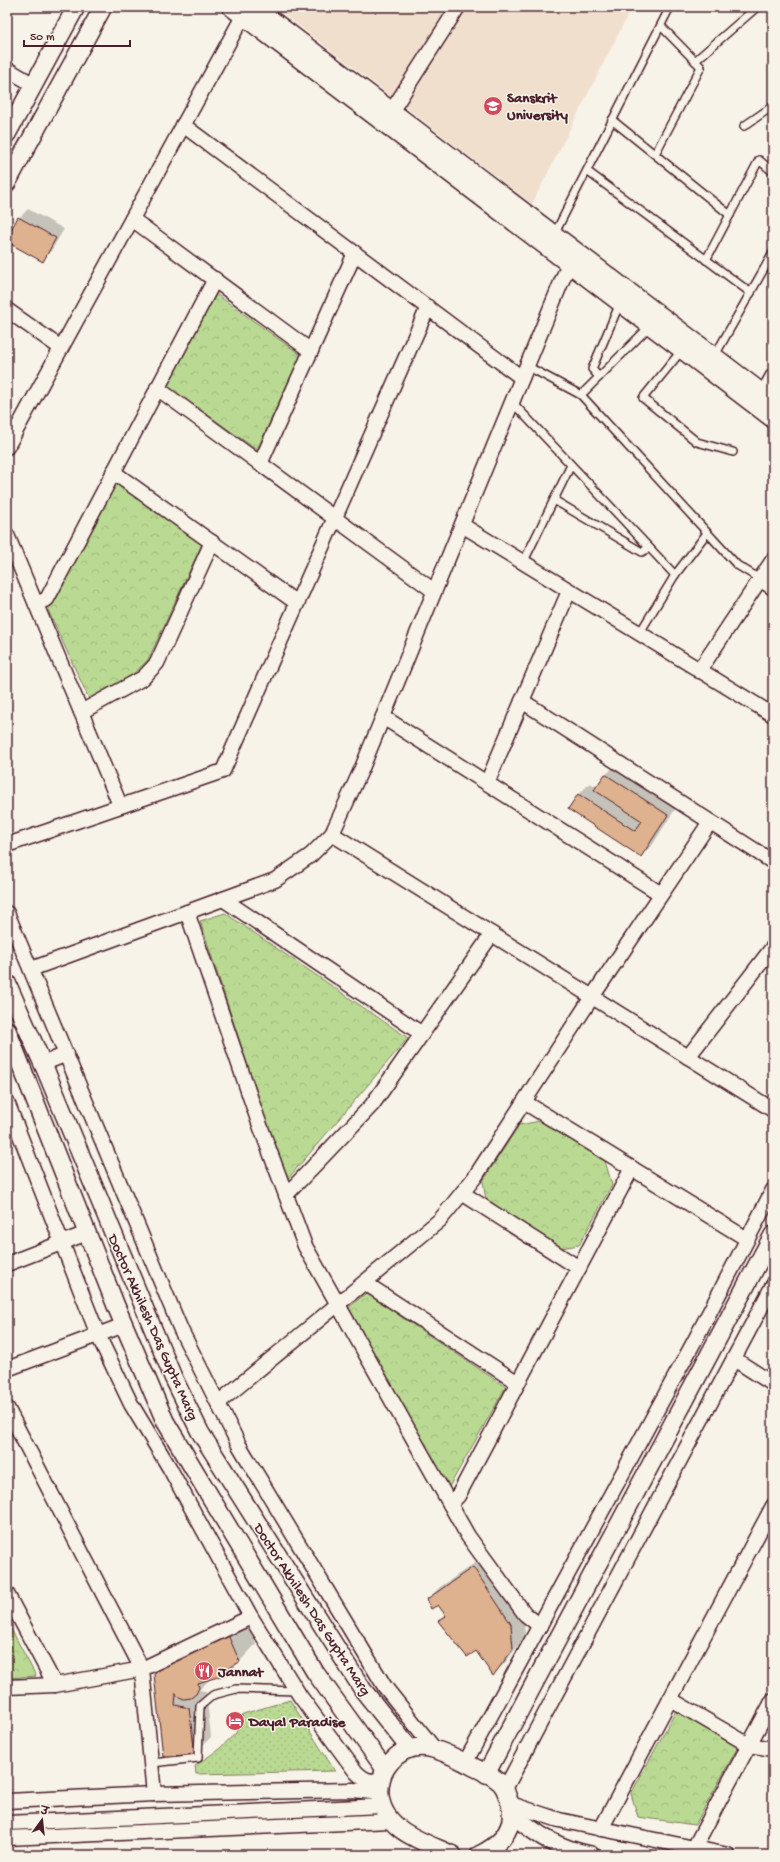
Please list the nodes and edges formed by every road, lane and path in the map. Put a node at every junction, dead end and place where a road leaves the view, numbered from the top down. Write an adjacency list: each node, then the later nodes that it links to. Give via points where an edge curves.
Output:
1 (76, 7): 10 (street)
2 (103, 7): 20 (street)
3 (458, 7): 12 (street)
4 (670, 7): 7 (lane)
5 (757, 7): 8 (lane)
6 (244, 9): 12 (street); 14 (street); 26 (street)
7 (660, 26): 8 (lane); 13 (lane)
8 (695, 61): 17 (lane, via 701,67)
9 (7, 69): 10 (street)
10 (34, 85): 16 (street)
11 (773, 106): 15 (lane)
12 (391, 112): 23 (street)
13 (612, 120): 17 (lane); 18 (lane)
14 (183, 125): 22 (street); 24 (street)
15 (744, 126)
16 (7, 134)
17 (655, 154): 21 (lane)
18 (587, 170): 23 (lane); 27 (lane)
19 (773, 172): 21 (lane, via 759,160)
20 (7, 183)
21 (730, 215): 27 (lane)
22 (132, 219): 28 (street); 34 (street)
23 (554, 235): 26 (street)
24 (355, 253): 31 (street); 36 (street)
25 (773, 253): 29 (lane)
26 (572, 257): 30 (street); 37 (street); 38 (street)
27 (706, 260): 29 (lane)
28 (215, 279): 36 (street); 41 (street)
29 (750, 293): 37 (lane)
30 (620, 302): 33 (street); 40 (lane, via 592,369)
31 (428, 307): 38 (street); 52 (street)
32 (7, 310): 34 (street)
33 (650, 325): 35 (street); 40 (lane)
34 (61, 348): 46 (street)
35 (682, 350): 45 (street); 47 (lane, via 643,398 697,442)
36 (310, 351): 48 (street)
37 (714, 357): 43 (street)
38 (524, 372): 42 (lane); 44 (street)
39 (773, 376): 43 (street)
40 (599, 377): 42 (lane)
41 (157, 388): 48 (street); 50 (street)
42 (581, 395): 54 (lane)
43 (768, 398)
44 (512, 402): 49 (lane); 53 (street)
45 (773, 419)
46 (7, 447)
47 (732, 452)
48 (260, 464): 52 (street)
49 (571, 465): 51 (lane); 57 (lane)
50 (113, 472): 56 (street); 66 (street, via 47,598)
51 (554, 500): 57 (lane, via 642,552); 59 (lane)
52 (334, 518): 63 (street); 65 (street)
53 (462, 525): 59 (street); 63 (street)
54 (707, 533): 60 (lane); 61 (lane, via 737,565)
55 (7, 535): 66 (street)
56 (212, 542): 65 (street); 70 (street, via 157,662 143,678)
57 (649, 548): 60 (lane)
58 (773, 560): 61 (street)
59 (523, 563): 64 (street)
60 (675, 575): 67 (lane)
61 (760, 579): 62 (street); 68 (street)
62 (773, 588)
63 (434, 591): 72 (street)
64 (569, 591): 67 (street); 69 (street)
65 (297, 603): 74 (street, via 223,771)
66 (36, 604): 70 (street)
67 (639, 634): 68 (street)
68 (699, 671): 71 (street)
69 (522, 701): 73 (street); 75 (street)
70 (81, 712): 74 (street)
71 (773, 715)
72 (382, 717): 73 (street); 76 (street)
73 (487, 783): 79 (street)
74 (120, 805): 77 (street)
75 (710, 822): 78 (street); 79 (street)
76 (332, 834): 80 (street, via 312,855 274,880); 83 (street)
77 (7, 845)
78 (773, 862)
79 (661, 894): 87 (street)
80 (223, 899): 81 (street); 89 (street)
81 (187, 912): 85 (street); 100 (street)
82 (7, 913): 85 (street)
83 (492, 934): 87 (street); 89 (street)
84 (770, 956): 92 (street)
85 (31, 969): 90 (street)
86 (7, 983): 91 (street, Doctor Akhilesh Das Gupta Marg)
87 (592, 997): 92 (street); 95 (street)
88 (7, 1030): 93 (street, Doctor Akhilesh Das Gupta Marg)
89 (422, 1034): 100 (street, via 372,1105)
90 (67, 1054): 91 (street); 116 (street, via 181,1330)
91 (39, 1057): 93 (street); 131 (street, Doctor Akhilesh Das Gupta Marg, via 173,1377 200,1432 363,1690)
92 (688, 1057): 96 (street)
93 (19, 1059): 101 (street, Doctor Akhilesh Das Gupta Marg)
94 (7, 1102): 104 (street)
95 (524, 1102): 97 (street); 99 (street)
96 (773, 1110)
97 (632, 1168): 103 (street); 106 (street)
98 (773, 1190): 103 (street)
99 (462, 1193): 106 (street); 107 (street, via 440,1220)
100 (286, 1195): 109 (street, via 306,1246)
101 (88, 1233): 104 (street); 110 (street, Doctor Akhilesh Das Gupta Marg)
102 (773, 1235): 135 (street)
103 (747, 1239): 122 (street)
104 (63, 1243): 105 (street); 111 (street)
105 (7, 1264)
106 (579, 1268): 114 (street)
107 (364, 1283): 109 (street); 114 (street)
108 (773, 1285): 112 (street)
109 (339, 1305): 116 (street); 118 (street)
110 (124, 1325): 111 (street); 136 (street, Doctor Akhilesh Das Gupta Marg, via 165,1421)
111 (98, 1335): 113 (street); 121 (street, via 131,1404 169,1467)
112 (734, 1359): 115 (street); 137 (street)
113 (7, 1368)
114 (518, 1383): 118 (street, via 458,1496)
115 (773, 1384)
116 (218, 1403): 130 (street, via 238,1445 385,1687)
117 (7, 1408): 123 (street)
118 (450, 1504): 122 (street, via 468,1536 525,1614)
119 (773, 1506): 127 (street)
120 (7, 1594): 124 (street)
121 (251, 1617): 123 (street); 126 (street)
122 (540, 1626): 134 (street)
123 (142, 1669): 124 (street); 133 (street)
124 (55, 1685): 125 (street)
125 (7, 1687)
126 (297, 1691): 133 (lane, via 236,1689 213,1695 200,1706 198,1758); 136 (street, via 356,1772)
127 (670, 1699): 129 (street); 143 (street)
128 (773, 1700): 129 (street)
129 (749, 1745): 132 (street); 145 (street)
130 (433, 1747): 131 (street); 134 (street)
131 (410, 1749): 136 (street, via 392,1760)
132 (773, 1749)
133 (152, 1763): 138 (street)
134 (465, 1763): 135 (street)
135 (486, 1774): 137 (street, via 498,1780)
136 (382, 1787): 138 (street, via 354,1790); 141 (street, Doctor Akhilesh Das Gupta Marg); 142 (street)
137 (505, 1788): 140 (street)
138 (154, 1794): 139 (street)
139 (7, 1801)
140 (511, 1809): 143 (street); 146 (street, via 506,1834); 148 (street, via 533,1831 552,1844)
141 (390, 1821): 144 (street); 147 (street, via 402,1831)
142 (7, 1823)
143 (601, 1829): 145 (street)
144 (7, 1838)
145 (694, 1848): 149 (street)
146 (489, 1853)
147 (453, 1855)
148 (591, 1855)
149 (728, 1855)

